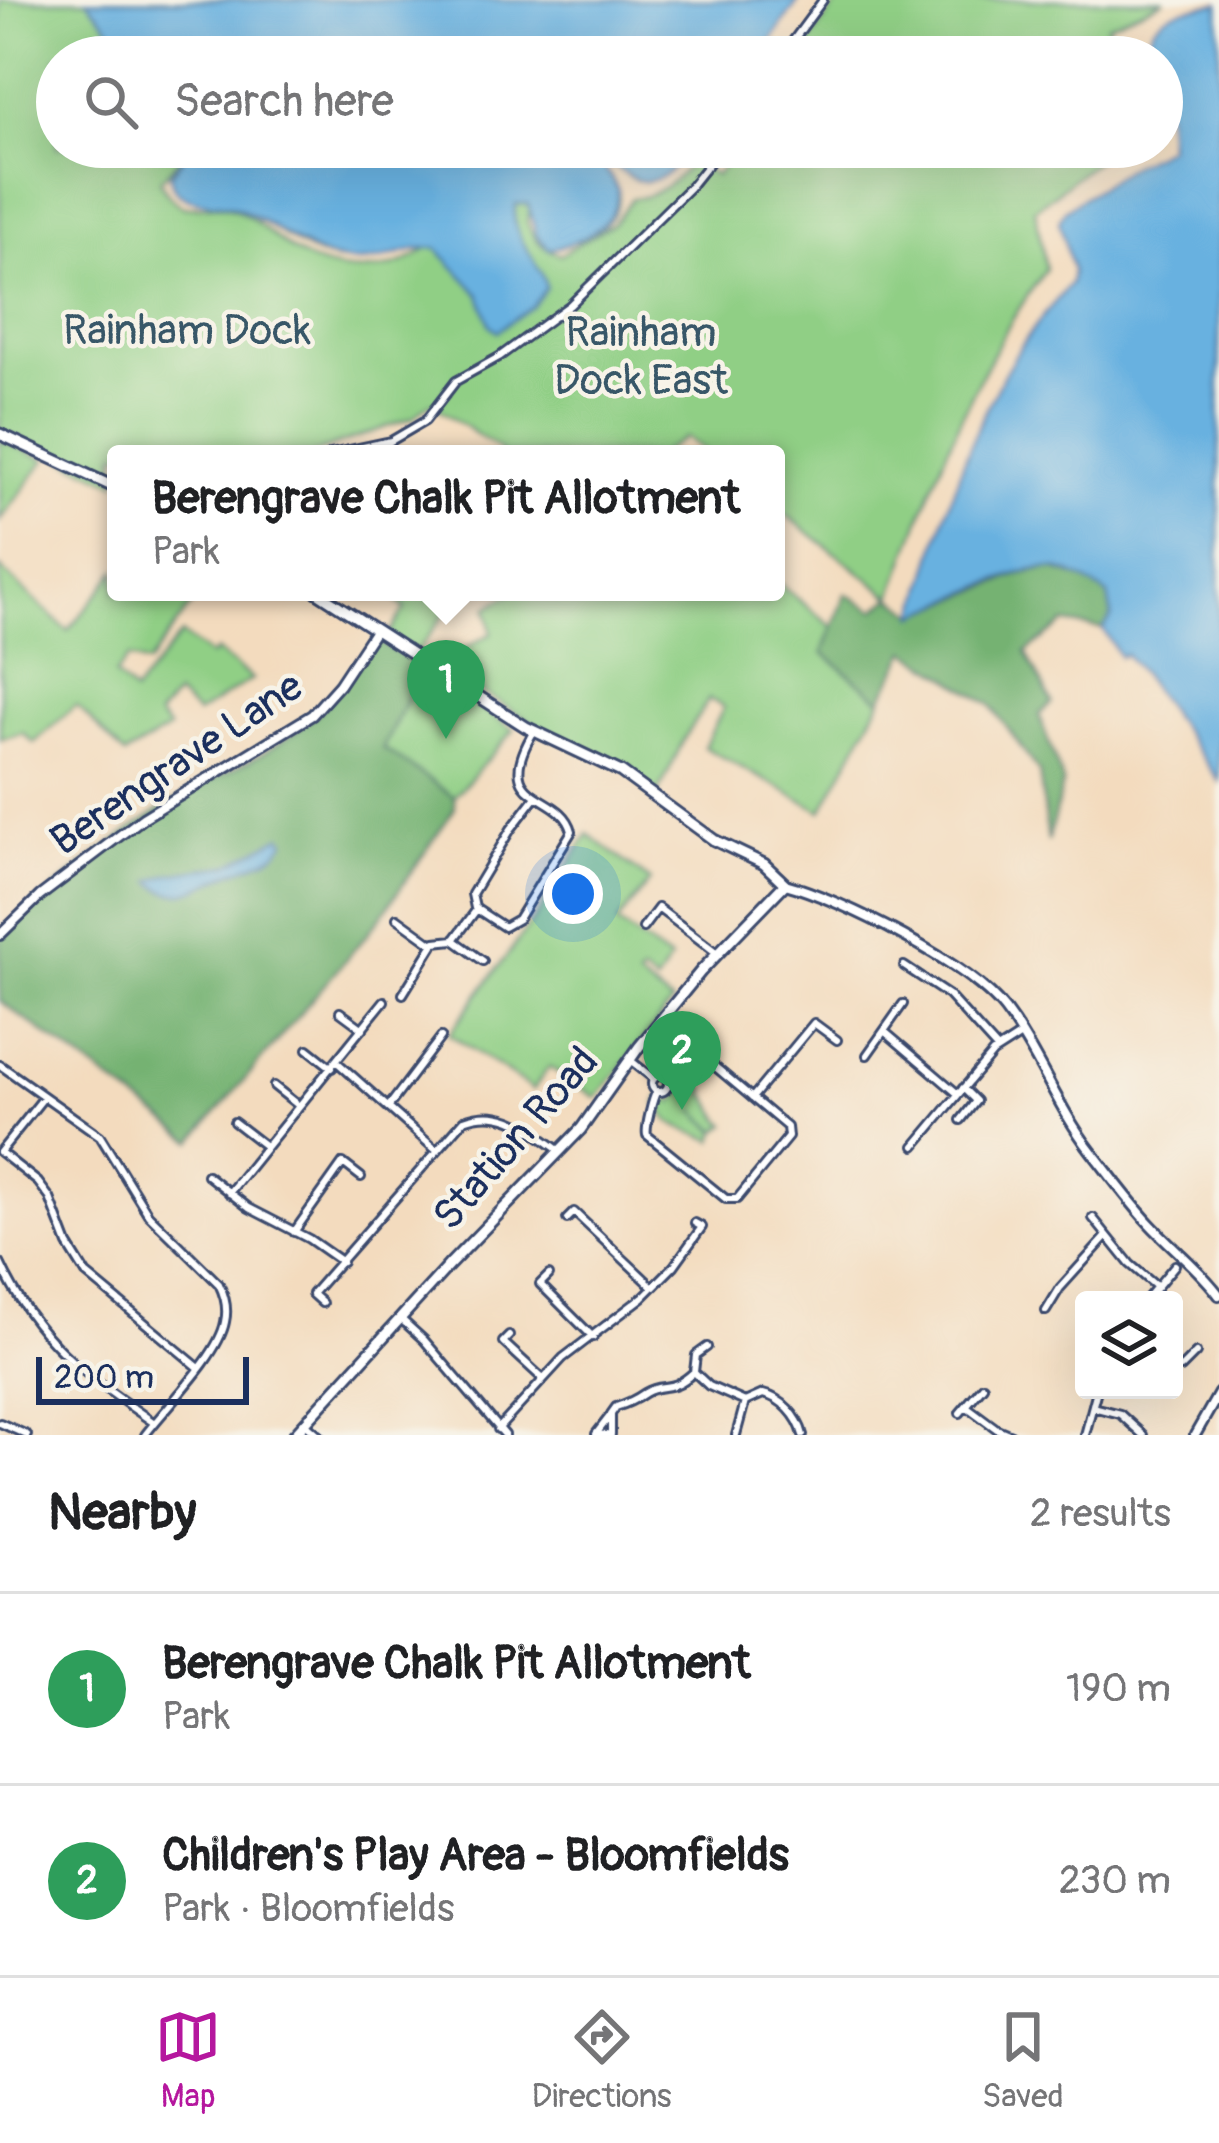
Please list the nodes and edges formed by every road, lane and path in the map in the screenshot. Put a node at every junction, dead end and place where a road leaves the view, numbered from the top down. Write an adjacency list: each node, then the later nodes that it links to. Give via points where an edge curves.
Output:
1 (824, 0): 2 (street)
2 (797, 36)
3 (708, 168): 5 (street, via 570,305 456,381 425,422)
4 (0, 434): 8 (main road)
5 (387, 442): 6 (street); 7 (street)
6 (373, 445)
7 (388, 445)
8 (107, 484)
9 (330, 601): 10 (main road)
10 (374, 632): 11 (main road); 17 (street, Berengrave Lane, via 311,715 143,818)
11 (534, 731): 12 (street, via 520,770); 13 (main road, via 617,770)
12 (536, 798): 14 (street, via 472,894); 14 (street, via 568,818 569,840 518,919 504,927)
13 (785, 884): 20 (main road, Station Road); 31 (street, via 970,976)
14 (476, 909): 18 (street)
15 (397, 918): 19 (street)
16 (643, 928): 20 (street, via 658,908)
17 (0, 935)
18 (454, 940): 19 (street); 21 (street)
19 (434, 945): 25 (street)
20 (717, 953): 37 (main road, Station Road)
21 (483, 961)
22 (904, 966): 23 (street)
23 (924, 979): 24 (street); 35 (street)
24 (916, 990)
25 (404, 994)
26 (384, 1001): 29 (street)
27 (903, 1004): 30 (street)
28 (340, 1012): 29 (street)
29 (363, 1029): 39 (street)
30 (884, 1031): 36 (street); 44 (street)
31 (1021, 1035): 35 (street); 73 (street, via 1074,1129)
32 (441, 1036): 48 (street)
33 (837, 1040): 46 (street, via 814,1022)
34 (308, 1049): 39 (street)
35 (997, 1049): 44 (street)
36 (868, 1055)
37 (630, 1060): 40 (street); 54 (main road, Station Road)
38 (0, 1065): 45 (street)
39 (334, 1065): 47 (street); 48 (street)
40 (654, 1079): 41 (street); 43 (street)
41 (666, 1079): 43 (street); 46 (street, via 706,1060)
42 (274, 1086): 47 (street)
43 (657, 1091): 46 (street, via 647,1135 732,1200 788,1137 787,1127)
44 (960, 1091): 49 (street, via 976,1101); 52 (street)
45 (44, 1097): 55 (street); 83 (street, via 100,1136 148,1214 219,1284 225,1324)
46 (752, 1098)
47 (299, 1106): 51 (street)
48 (389, 1106): 53 (street)
49 (961, 1120)
50 (236, 1127): 51 (street)
51 (266, 1146): 58 (street)
52 (915, 1146)
53 (436, 1150): 54 (street, via 457,1124 485,1114 511,1118); 64 (street)
54 (560, 1151): 77 (main road, Station Road)
55 (0, 1152): 83 (street, via 50,1198 86,1274)
56 (207, 1175): 58 (street)
57 (361, 1177): 62 (street, via 343,1163)
58 (230, 1192): 62 (street)
59 (1093, 1218): 63 (street)
60 (567, 1219): 70 (street, via 574,1212)
61 (695, 1223): 70 (street, via 701,1227 694,1239)
62 (294, 1232): 64 (street)
63 (1107, 1236): 69 (street); 72 (street)
64 (342, 1262): 75 (street, via 312,1294)
65 (0, 1263): 68 (street)
66 (1174, 1265): 69 (street)
67 (549, 1275): 79 (street, via 540,1284)
68 (3, 1278): 93 (street, via 41,1334)
69 (1157, 1286): 71 (street)
70 (653, 1287): 79 (street)
71 (1153, 1291)
72 (1055, 1294): 74 (street); 76 (street)
73 (1219, 1295)
74 (1066, 1302)
75 (322, 1303)
76 (1046, 1311)
77 (401, 1318): 94 (main road, Station Road); 96 (street)
78 (509, 1336): 85 (street, via 503,1342)
79 (593, 1337): 85 (street)
80 (707, 1346): 84 (street)
81 (1196, 1353): 82 (street)
82 (1183, 1363)
83 (199, 1367): 93 (street)
84 (694, 1372): 89 (street); 91 (street, via 678,1387 649,1391)
85 (543, 1379): 96 (street)
86 (983, 1387): 104 (street, via 963,1410)
87 (1094, 1399): 90 (street)
88 (1218, 1399): 107 (street)
89 (745, 1402): 102 (street); 103 (street, via 773,1396)
90 (1093, 1407): 105 (street); 106 (street, via 1120,1414)
91 (611, 1414): 101 (street); 101 (street, via 596,1434)
92 (0, 1423): 95 (street)
93 (154, 1423): 98 (street)
94 (305, 1423): 99 (main road, Station Road); 100 (street)
95 (14, 1432): 97 (street)
96 (502, 1432)
97 (27, 1435)
98 (145, 1435)
99 (295, 1435)
100 (319, 1435)
101 (609, 1435)
102 (736, 1435)
103 (802, 1435)
104 (1012, 1435)
105 (1085, 1435)
106 (1143, 1435)
107 (1195, 1435)

